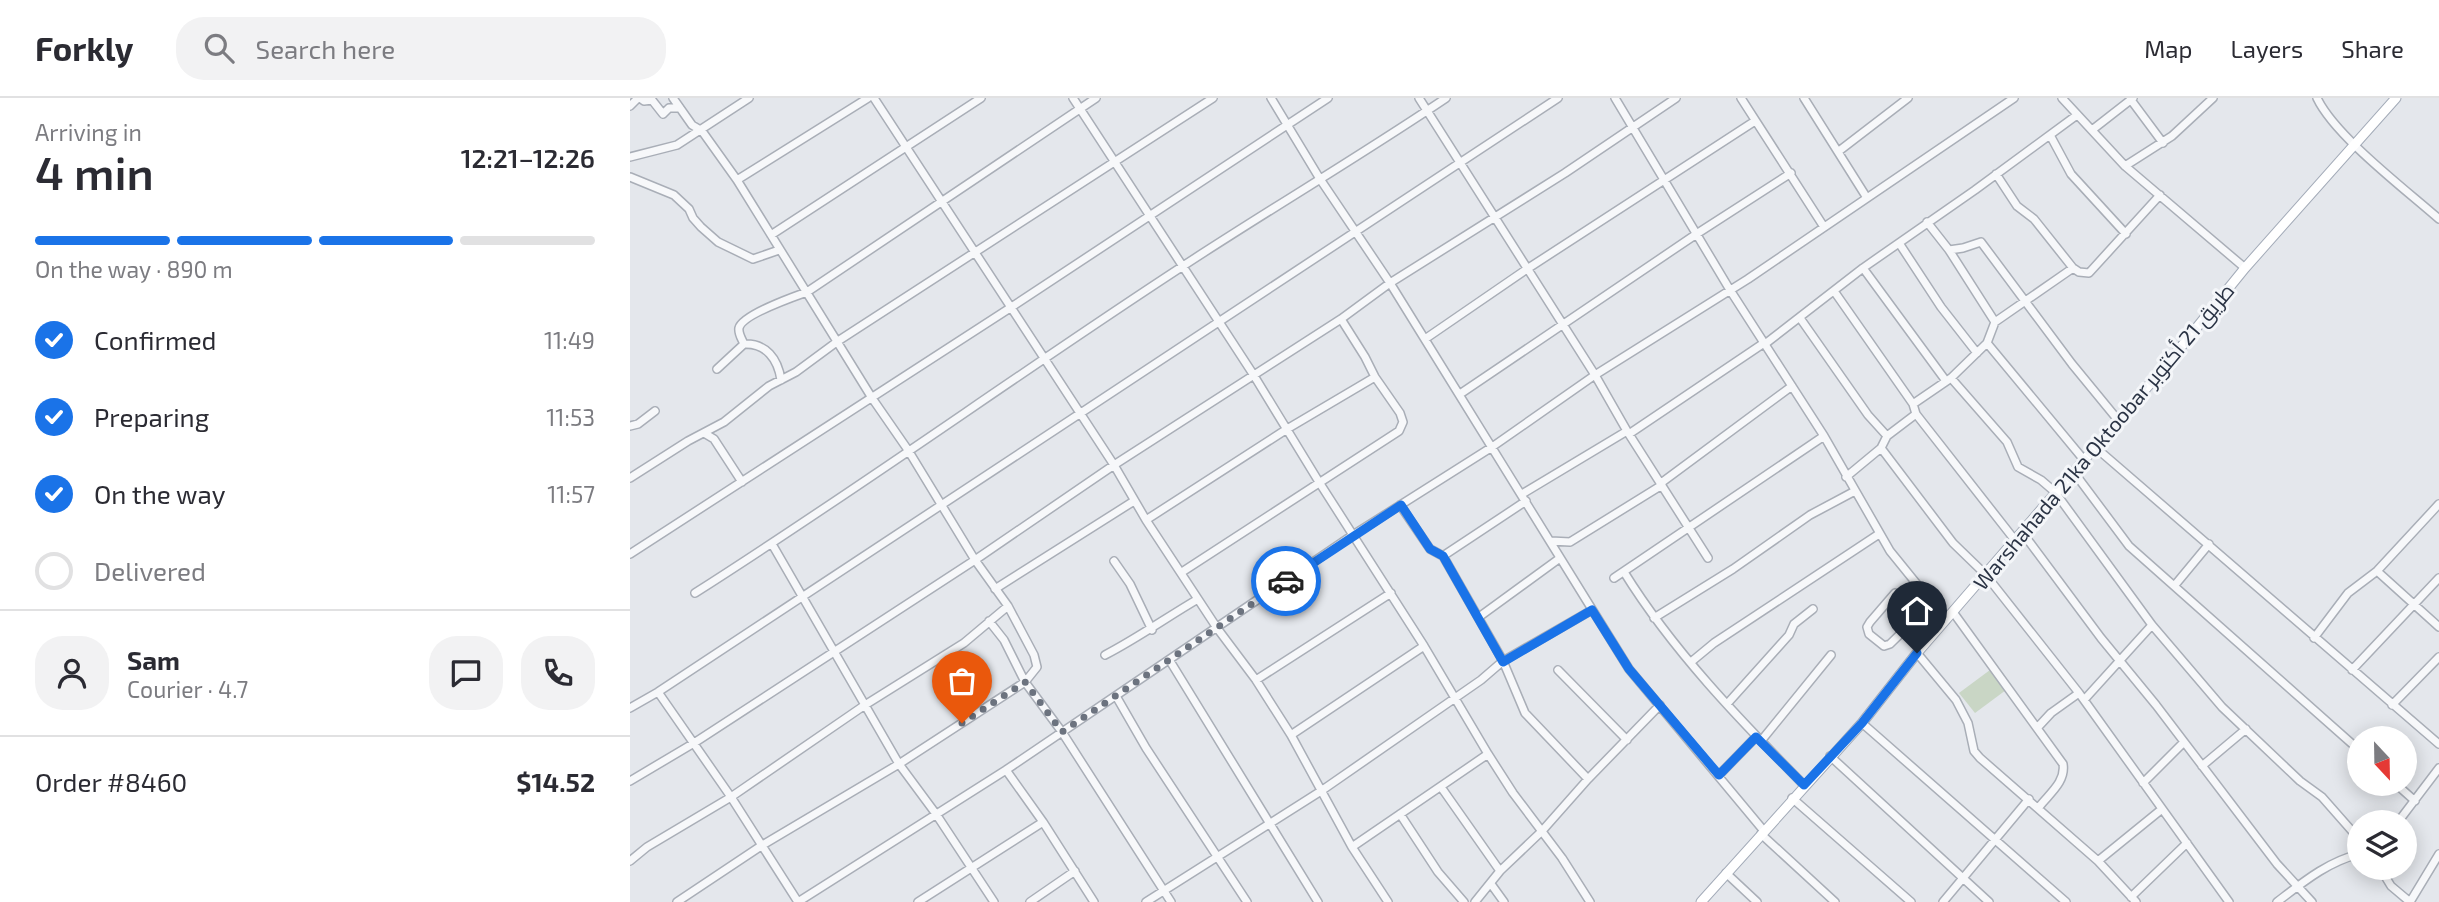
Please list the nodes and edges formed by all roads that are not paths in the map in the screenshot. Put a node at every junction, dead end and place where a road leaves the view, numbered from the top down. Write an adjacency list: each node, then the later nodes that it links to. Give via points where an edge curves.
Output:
1 (639, 98): 26 (street); 27 (street, via 652,100 663,114 669,108)
2 (673, 98): 27 (street)
3 (750, 98): 35 (street)
4 (868, 98): 49 (street)
5 (874, 98): 39 (street)
6 (981, 98): 39 (street)
7 (1073, 98): 28 (street)
8 (1096, 98): 28 (street)
9 (1213, 98): 42 (street)
10 (1271, 98): 32 (street)
11 (1328, 98): 32 (street)
12 (1419, 98): 29 (street)
13 (1446, 98): 29 (street)
14 (1559, 98): 43 (street)
15 (1615, 98): 33 (street)
16 (1675, 98): 33 (street)
17 (1741, 98): 31 (street)
18 (1804, 98): 40 (street)
19 (1908, 98): 40 (street)
20 (2014, 98): 52 (street)
21 (2062, 98): 30 (street)
22 (2213, 98): 37 (street)
23 (2317, 98): 38 (street)
24 (2396, 98): 38 (main road, Warshahada 21ka Oktoobar طريق 21 أكتوبر)
25 (2133, 99): 34 (street); 37 (street)
26 (630, 106)
27 (680, 108): 35 (street)
28 (1080, 108): 42 (street); 53 (street)
29 (1427, 111): 43 (street); 48 (street)
30 (2077, 115): 34 (street); 36 (street)
31 (1755, 121): 45 (street); 50 (street)
32 (1287, 124): 48 (street); 54 (street)
33 (1633, 127): 50 (street); 55 (street)
34 (2092, 130): 44 (street)
35 (702, 131): 41 (street, via 677,145); 49 (street)
36 (2050, 135): 46 (street); 61 (street, via 2071,174)
37 (2163, 143): 44 (street)
38 (2356, 145): 56 (street); 70 (main road, Warshahada 21ka Oktoobar طريق 21 أكتوبر)
39 (906, 147): 53 (street); 62 (street)
40 (1839, 151): 52 (street)
41 (630, 157)
42 (1115, 161): 54 (street); 66 (street)
43 (1459, 163): 55 (street); 59 (street)
44 (2125, 166): 51 (street)
45 (1791, 173): 58 (street); 60 (street)
46 (1996, 174): 57 (street); 69 (street, via 2017,206 2034,219)
47 (630, 177): 64 (street, via 674,195 701,227 732,250 758,259)
48 (1320, 179): 59 (street); 67 (street)
49 (737, 180): 62 (street)
50 (1665, 181): 60 (street); 71 (street)
51 (2160, 195): 61 (street); 70 (street)
52 (1867, 198): 58 (street)
53 (942, 200): 66 (street); 75 (street)
54 (1150, 215): 67 (street); 77 (street)
55 (1492, 217): 71 (street); 72 (street)
56 (2439, 219)
57 (1927, 222): 63 (street); 65 (street)
58 (1824, 227): 73 (street)
59 (1357, 232): 72 (street); 80 (street)
60 (1698, 233): 73 (street); 82 (street)
61 (2126, 234): 69 (street, via 2089,273)
62 (771, 235): 64 (street)
63 (1899, 243): 68 (street); 88 (street)
64 (779, 250): 75 (street)
65 (1949, 250): 76 (street, via 1981,242); 81 (street)
66 (975, 252): 77 (street); 84 (street)
67 (1183, 266): 80 (street); 89 (street)
68 (1863, 268): 74 (street); 94 (street)
69 (2073, 268): 76 (street)
70 (2245, 268): 103 (main road, Warshahada 21ka Oktoobar طريق 21 أكتوبر)
71 (1527, 269): 82 (street); 83 (street)
72 (1390, 283): 79 (street); 83 (street)
73 (1730, 290): 85 (street); 92 (street)
74 (1834, 291): 78 (street); 99 (street)
75 (807, 292): 84 (street); 86 (street, via 759,311 741,324)
76 (2026, 301): 81 (street); 103 (street)
77 (1010, 308): 89 (street); 98 (street)
78 (1800, 318): 85 (street); 109 (street)
79 (1341, 319): 91 (street); 93 (street)
80 (1218, 321): 91 (street); 102 (street)
81 (1996, 322): 87 (street)
82 (1561, 324): 92 (street); 97 (street)
83 (1425, 339): 97 (street)
84 (838, 341): 95 (street); 98 (street)
85 (1765, 343): 96 (street); 107 (street)
86 (744, 344): 90 (street); 95 (street, via 771,353)
87 (1987, 344): 88 (street); 114 (street)
88 (1977, 353): 94 (street)
89 (1044, 360): 102 (street); 113 (street)
90 (718, 369)
91 (1253, 374): 105 (street); 115 (street)
92 (1595, 375): 107 (street); 110 (street)
93 (1375, 377): 105 (street); 120 (street, via 1400,413 1403,422 1399,430)
94 (1949, 379): 99 (street); 123 (street, via 2007,442 2018,467)
95 (781, 380): 106 (street)
96 (1792, 386): 108 (street); 121 (street)
97 (1460, 394): 110 (street)
98 (872, 398): 113 (street); 119 (street)
99 (1913, 404): 101 (street)
100 (654, 411): 104 (street)
101 (1916, 414): 109 (street); 133 (street)
102 (1080, 415): 115 (street); 126 (street)
103 (2119, 420): 111 (main road, Warshahada 21ka Oktoobar طريق 21 أكتوبر)
104 (630, 426)
105 (1287, 429): 120 (street); 129 (street)
106 (704, 433): 118 (street); 119 (street, via 714,439)
107 (1628, 433): 121 (street); 124 (street)
108 (1824, 436): 117 (street); 130 (street)
109 (1887, 436): 112 (street)
110 (1492, 447): 124 (street); 127 (street)
111 (2095, 447): 114 (main road, Warshahada 21ka Oktoobar طريق 21 أكتوبر); 136 (street)
112 (1881, 448): 117 (street); 146 (street, via 1953,543)
113 (908, 450): 126 (street); 135 (street)
114 (2084, 460): 116 (main road, Warshahada 21ka Oktoobar طريق 21 أكتوبر)
115 (1114, 466): 125 (street); 141 (street)
116 (2073, 471): 123 (main road, Warshahada 21ka Oktoobar طريق 21 أكتوبر); 149 (street, via 2129,546)
117 (1846, 477): 122 (street)
118 (630, 478)
119 (741, 482): 137 (street)
120 (1319, 482): 132 (street); 144 (street)
121 (1661, 484): 130 (street); 134 (street, via 1570,542)
122 (1855, 491): 131 (street); 163 (street, via 1810,515)
123 (2056, 492): 133 (main road, Warshahada 21ka Oktoobar طريق 21 أكتوبر); 165 (street)
124 (1524, 497): 134 (street); 138 (street)
125 (1134, 501): 129 (street); 150 (street)
126 (941, 505): 141 (street); 153 (street)
127 (1401, 505): 132 (street); 138 (street, via 1430,549)
128 (2439, 505): 143 (street)
129 (1146, 520): 144 (street)
130 (1689, 529): 140 (street); 145 (street)
131 (1879, 534): 155 (street, via 1906,574); 178 (street)
132 (1353, 535): 152 (street); 167 (street)
133 (2018, 536): 146 (main road, Warshahada 21ka Oktoobar طريق 21 أكتوبر); 179 (street)
134 (1551, 541): 139 (street)
135 (772, 544): 151 (street); 153 (street)
136 (2209, 544): 149 (street); 169 (street)
137 (630, 554)
138 (1443, 556): 162 (street)
139 (1560, 558): 159 (street); 162 (street)
140 (1708, 558)
141 (975, 560): 150 (street); 171 (street)
142 (1114, 561): 168 (street)
143 (2377, 571): 156 (street); 169 (street, via 2348,593)
144 (1182, 572): 154 (street)
145 (1624, 572): 148 (street); 163 (street)
146 (1985, 574): 161 (main road, Warshahada 21ka Oktoobar طريق 21 أكتوبر); 186 (street)
147 (2439, 578): 156 (street)
148 (1614, 579)
149 (2175, 585): 200 (street)
150 (995, 589): 157 (street)
151 (695, 593)
152 (1391, 593): 170 (street); 182 (street)
153 (802, 596): 171 (street); 184 (street)
154 (1198, 599): 167 (street); 168 (street)
155 (1933, 601): 160 (street); 161 (street)
156 (2414, 605): 166 (street); 181 (street)
157 (1008, 606): 164 (street); 183 (street, via 1036,661 1037,667)
158 (1812, 609): 188 (street)
159 (1592, 610): 177 (street); 190 (street, via 1629,669)
160 (1920, 613): 160 (street, via 1890,644 1884,646 1869,634 1870,622 1895,593)
161 (1950, 616): 172 (main road, Warshahada 21ka Oktoobar طريق 21 أكتوبر); 194 (street)
162 (1479, 617): 177 (street)
163 (1654, 618): 178 (street)
164 (989, 621): 183 (street); 189 (street, via 964,643)
165 (2152, 625): 179 (street); 195 (street)
166 (2439, 627)
167 (1217, 628): 176 (street); 182 (street)
168 (1152, 630): 173 (street)
169 (2314, 638): 181 (street)
170 (1424, 646): 187 (street); 197 (street)
171 (832, 652): 189 (street); 203 (street)
172 (1917, 653): 193 (main road, Warshahada 21ka Oktoobar طريق 21 أكتوبر); 220 (street, via 1956,700 1968,723 1974,751)
173 (1105, 655)
174 (1831, 655): 199 (street)
175 (2439, 657): 191 (street)
176 (1170, 661): 185 (street); 228 (street)
177 (1503, 662): 187 (street); 211 (street, via 1525,713)
178 (1691, 662): 188 (street)
179 (2120, 662): 186 (street); 202 (street)
180 (1558, 670): 201 (street)
181 (2352, 670): 191 (street)
182 (1256, 680): 197 (street)
183 (1025, 682): 196 (street); 206 (street)
184 (658, 692): 192 (street); 203 (street)
185 (1116, 696): 196 (street); 237 (street)
186 (2081, 696): 194 (street); 213 (street)
187 (1455, 699): 204 (street); 216 (street)
188 (1727, 704): 199 (street)
189 (865, 705): 206 (street); 218 (street)
190 (1660, 705): 201 (street); 210 (street)
191 (2392, 705): 198 (street)
192 (630, 708)
193 (1862, 723): 205 (main road, Warshahada 21ka Oktoobar طريق 21 أكتوبر); 232 (street)
194 (2038, 727): 222 (street, via 2064,772)
195 (2246, 729): 207 (street); 229 (street)
196 (1062, 732): 209 (street); 249 (street)
197 (1291, 735): 216 (street)
198 (2437, 738)
199 (1759, 739): 210 (street); 214 (street)
200 (2347, 739)
201 (1627, 740): 211 (street)
202 (2184, 742): 207 (street); 213 (street)
203 (694, 743): 212 (street); 218 (street)
204 (1488, 754): 215 (street); 230 (street)
205 (1830, 756): 214 (main road, Warshahada 21ka Oktoobar طريق 21 أكتوبر); 245 (street)
206 (899, 764): 225 (street); 234 (street)
207 (2202, 766): 248 (street)
208 (2439, 768): 221 (street)
209 (1006, 770): 225 (street); 227 (street)
210 (1719, 775): 231 (street)
211 (1588, 779): 230 (street)
212 (630, 781)
213 (2143, 783): 223 (street)
214 (1804, 785): 219 (main road, Warshahada 21ka Oktoobar طريق 21 أكتوبر)
215 (1441, 787): 226 (street); 242 (street)
216 (1321, 791): 228 (street); 235 (street)
217 (2409, 796): 221 (street)
218 (731, 797): 234 (street); 239 (street, via 647,846)
219 (1792, 798): 231 (main road, Warshahada 21ka Oktoobar طريق 21 أكتوبر); 269 (street)
220 (2029, 799): 222 (street); 232 (street)
221 (2415, 801): 224 (street)
222 (2039, 807): 240 (street)
223 (2162, 808): 233 (street); 240 (street)
224 (2408, 810)
225 (936, 814): 241 (street); 252 (street)
226 (1400, 814): 235 (street); 262 (street)
227 (1043, 822): 241 (street); 243 (street)
228 (1270, 823): 237 (street); 260 (street)
229 (2347, 825)
230 (1542, 831): 242 (street); 265 (street)
231 (1763, 832): 244 (main road, Warshahada 21ka Oktoobar طريق 21 أكتوبر); 268 (street)
232 (1995, 838): 245 (street); 272 (street)
233 (2187, 843): 250 (street); 273 (street)
234 (761, 846): 251 (street); 252 (street)
235 (1352, 847): 261 (street)
236 (2439, 854): 276 (street)
237 (1217, 857): 249 (street); 259 (street)
238 (2347, 858): 248 (street)
239 (630, 861)
240 (2098, 861): 250 (street)
241 (970, 868): 253 (street); 254 (street)
242 (1500, 871): 247 (street)
243 (1075, 872): 255 (street); 256 (street)
244 (1726, 873): 266 (main road, Warshahada 21ka Oktoobar طريق 21 أكتوبر); 267 (street)
245 (1964, 879): 270 (street); 271 (street)
246 (2387, 880): 276 (street)
247 (1491, 884): 263 (street); 264 (street)
248 (2297, 887): 274 (street); 275 (street)
249 (1164, 890): 257 (street); 258 (street)
250 (2134, 899)
251 (677, 902)
252 (798, 902)
253 (918, 902)
254 (994, 902)
255 (1030, 902)
256 (1094, 902)
257 (1146, 902)
258 (1171, 902)
259 (1247, 902)
260 (1318, 902)
261 (1388, 902)
262 (1464, 902)
263 (1475, 902)
264 (1504, 902)
265 (1590, 902)
266 (1701, 902)
267 (1757, 902)
268 (1835, 902)
269 (1911, 902)
270 (1943, 902)
271 (1989, 902)
272 (2066, 902)
273 (2230, 902)
274 (2277, 902)
275 (2312, 902)
276 (2410, 902)

